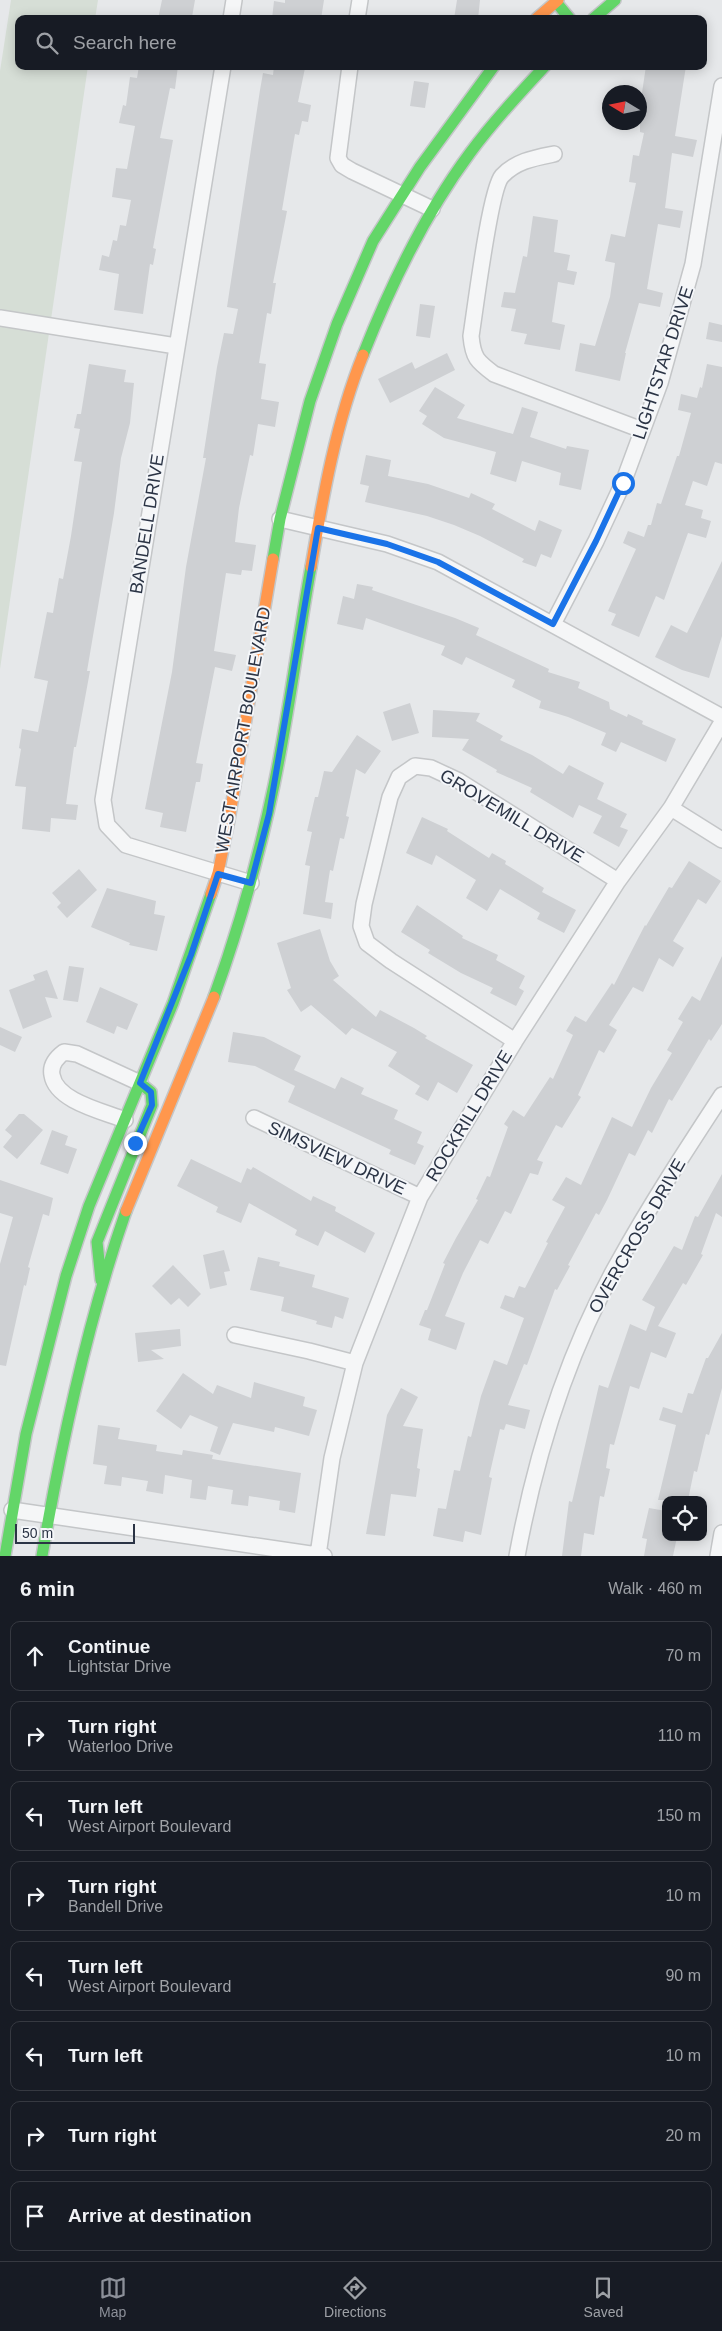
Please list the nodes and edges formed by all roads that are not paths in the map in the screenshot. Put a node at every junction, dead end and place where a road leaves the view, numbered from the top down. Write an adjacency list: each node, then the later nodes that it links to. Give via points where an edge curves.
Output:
1 (234, 0): 5 (street)
2 (360, 0): 6 (street)
3 (614, 0): 9 (main road)
4 (557, 1): 7 (main road); 8 (main road)
5 (232, 15)
6 (358, 15)
7 (541, 15)
8 (567, 15)
9 (597, 15)
10 (222, 70): 19 (street, BANDELL DRIVE)
11 (349, 70): 16 (street, via 338,158 352,171)
12 (491, 70): 16 (main road, WEST AIRPORT BOULEVARD)
13 (542, 70): 17 (main road, WEST AIRPORT BOULEVARD, via 472,151)
14 (722, 86): 20 (street, LIGHTSTAR DRIVE, via 693,264 660,383)
15 (554, 154): 20 (street, via 526,159 499,180 471,336 473,354 494,374)
16 (403, 194): 17 (street); 21 (main road, WEST AIRPORT BOULEVARD, via 373,241 337,324 310,401)
17 (432, 209): 22 (main road, WEST AIRPORT BOULEVARD, via 374,326 330,467)
18 (0, 318): 19 (street)
19 (176, 346): 28 (street, BANDELL DRIVE, via 103,800 107,826 126,845)
20 (642, 430): 23 (street, LIGHTSTAR DRIVE, via 623,483)
21 (280, 519): 22 (street); 28 (main road, WEST AIRPORT BOULEVARD)
22 (318, 528): 23 (street, via 387,544 430,559); 30 (main road, WEST AIRPORT BOULEVARD, via 269,814)
23 (553, 624): 24 (street)
24 (722, 717)
25 (722, 722): 26 (street, ROCKRILL DRIVE)
26 (671, 808): 27 (street); 29 (street, ROCKRILL DRIVE)
27 (722, 840)
28 (218, 874): 30 (street, BANDELL DRIVE); 32 (main road, WEST AIRPORT BOULEVARD, via 191,955)
29 (618, 881): 31 (street, ROCKRILL DRIVE); 31 (street, GROVEMILL DRIVE, via 459,780 431,768 415,766 399,777 390,797 364,904 361,926 368,943)
30 (251, 883): 37 (main road, WEST AIRPORT BOULEVARD, via 231,949 130,1200)
31 (515, 1041): 36 (street, ROCKRILL DRIVE)
32 (140, 1083): 35 (main road, WEST AIRPORT BOULEVARD); 35 (street, via 77,1054 64,1052 56,1058 51,1070 53,1084 61,1093); 37 (main road, via 151,1092 152,1105 97,1242)
33 (722, 1095): 46 (street, OVERCROSS DRIVE, via 649,1209 617,1264 587,1326 558,1396 539,1458)
34 (254, 1118): 36 (street, SIMSVIEW DRIVE)
35 (125, 1120): 40 (main road, WEST AIRPORT BOULEVARD, via 66,1276 26,1434)
36 (420, 1197): 39 (street, ROCKRILL DRIVE)
37 (102, 1287): 41 (main road, WEST AIRPORT BOULEVARD, via 66,1428)
38 (235, 1335): 39 (street)
39 (355, 1364): 45 (street, ROCKRILL DRIVE, via 332,1458)
40 (12, 1510): 41 (street); 43 (main road, WEST AIRPORT BOULEVARD)
41 (49, 1515): 44 (main road, WEST AIRPORT BOULEVARD); 45 (street)
42 (722, 1533): 47 (street)
43 (5, 1556)
44 (42, 1556)
45 (321, 1556)
46 (517, 1556)
47 (718, 1556)

